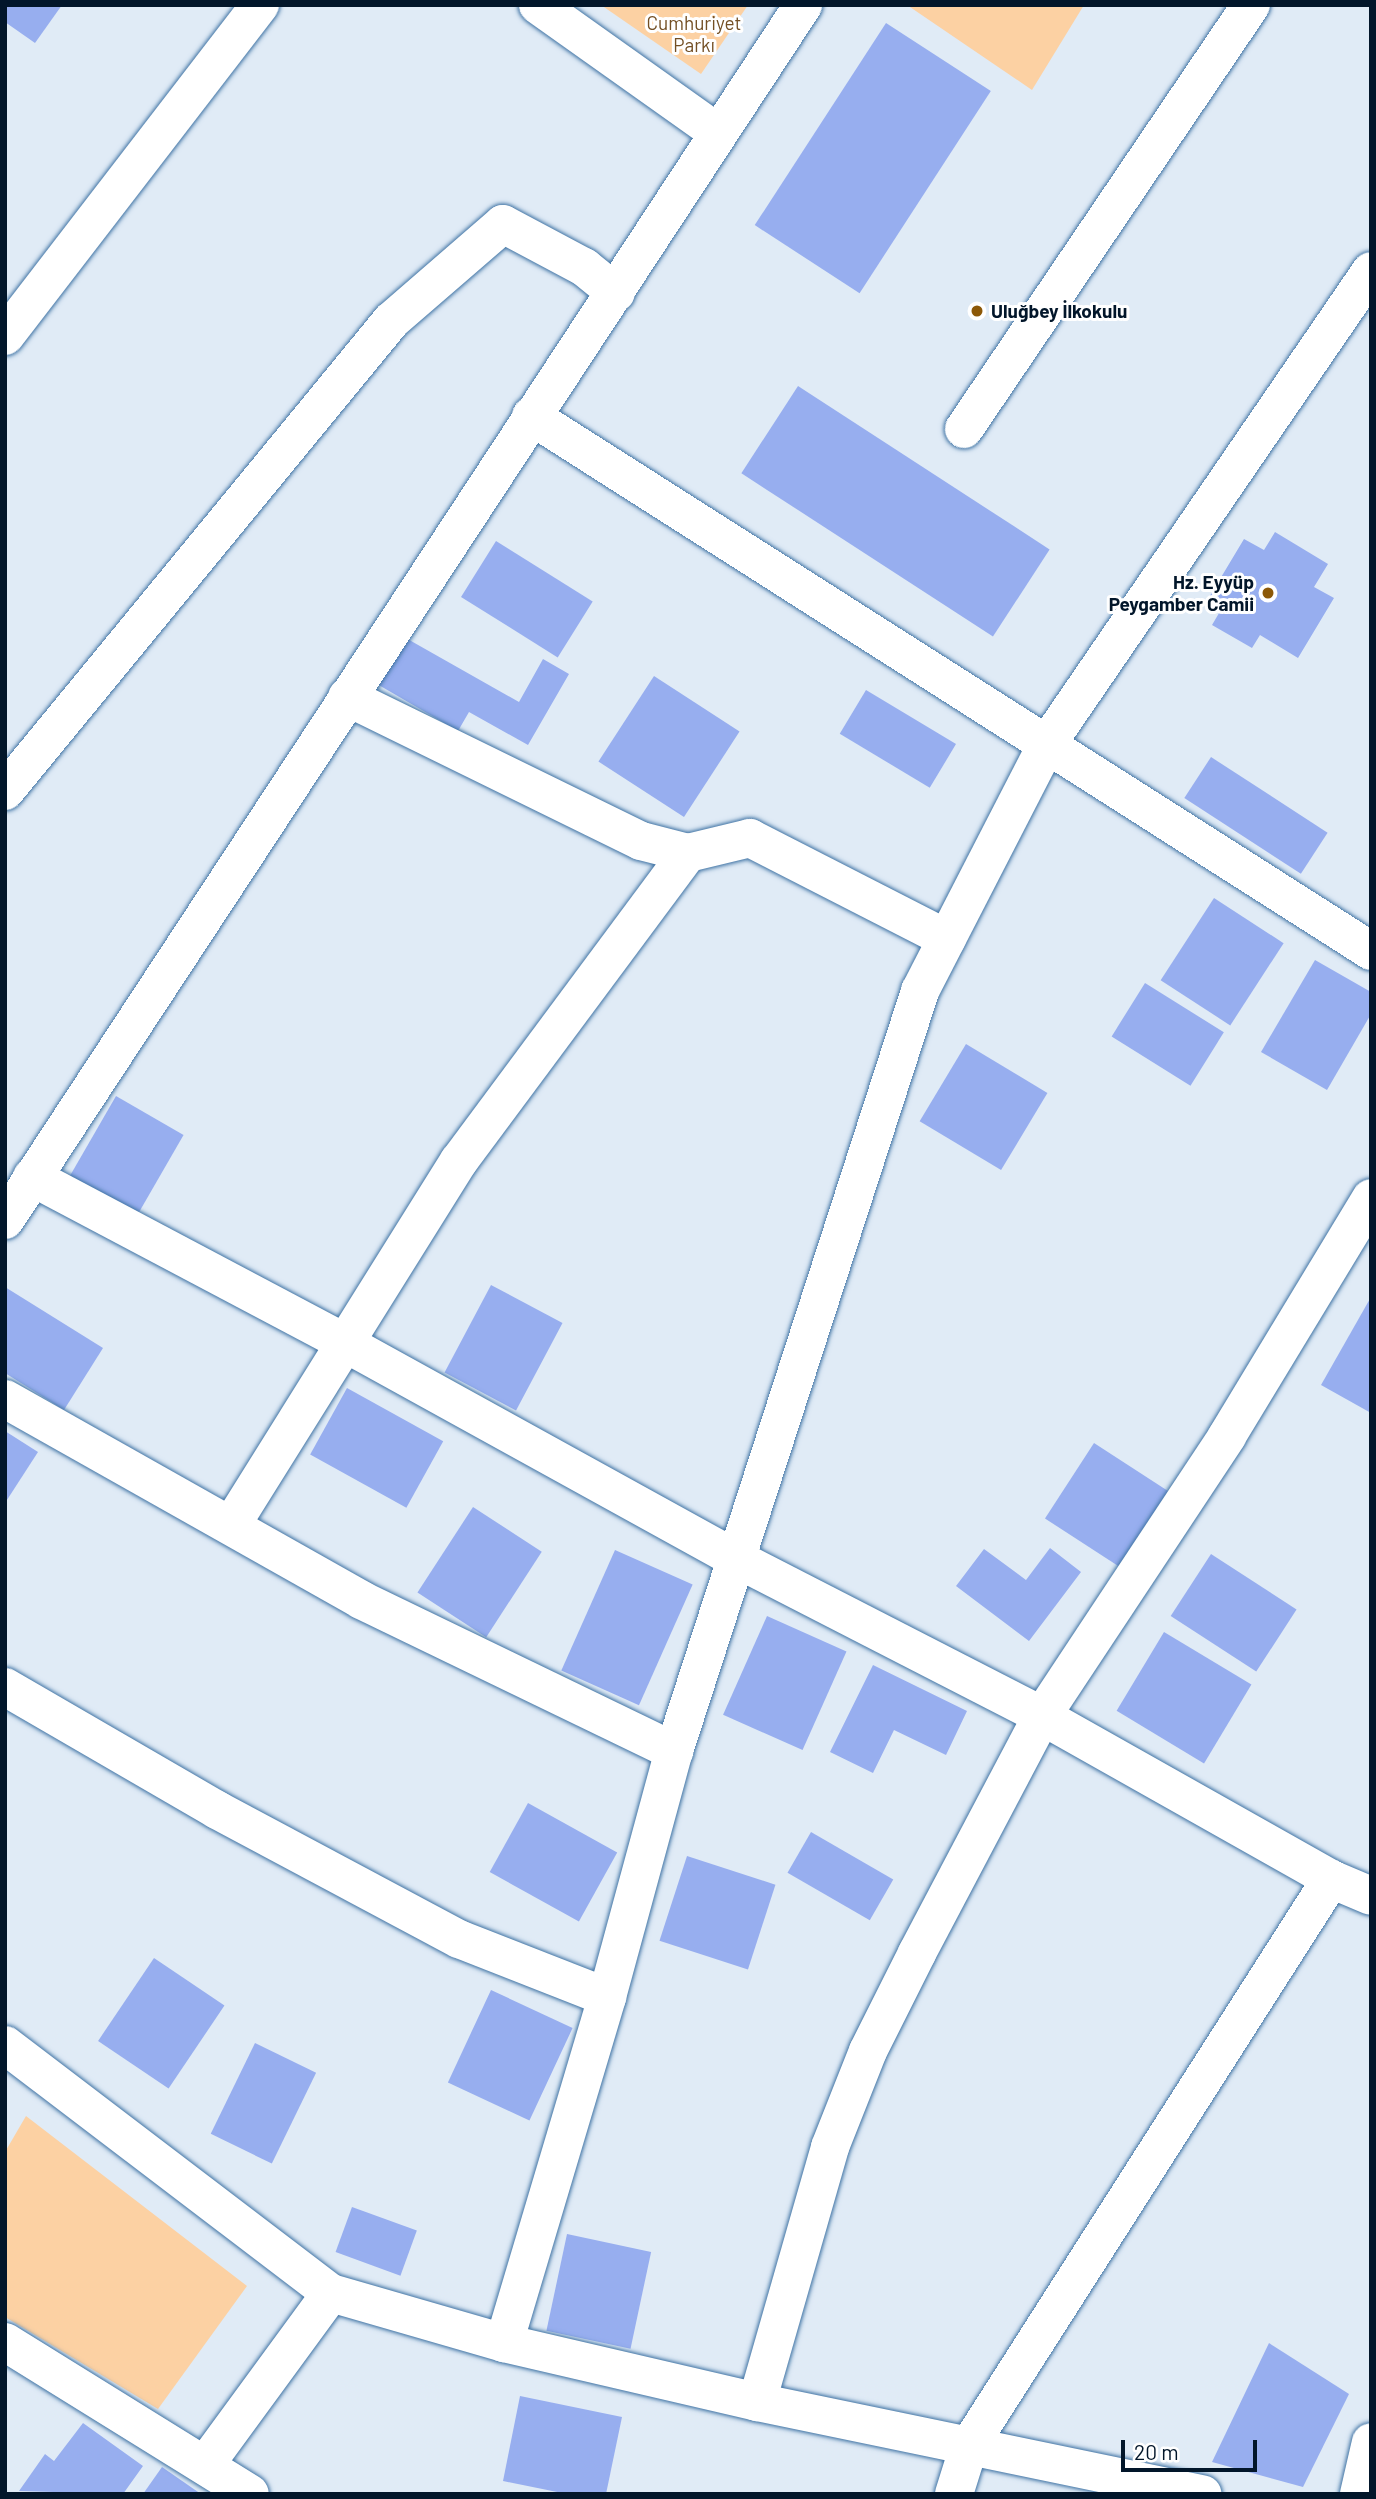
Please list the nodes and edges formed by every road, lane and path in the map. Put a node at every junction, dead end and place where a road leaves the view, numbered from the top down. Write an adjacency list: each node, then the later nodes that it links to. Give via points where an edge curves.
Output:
1 (260, 5): 8 (street)
2 (538, 5): 5 (street)
3 (803, 5): 5 (street)
4 (1251, 5): 10 (street)
5 (717, 132): 7 (street)
6 (1371, 271): 12 (street)
7 (616, 293): 9 (street); 13 (street, via 584,267 503,224 391,321)
8 (5, 335)
9 (531, 416): 11 (street); 12 (street)
10 (964, 429)
11 (347, 697): 14 (street, via 642,841); 17 (street)
12 (1047, 744): 15 (street); 16 (street)
13 (5, 791)
14 (688, 853): 15 (street, via 750,838); 20 (street, via 459,1161)
15 (947, 939): 23 (street, via 920,992)
16 (1371, 951)
17 (32, 1177): 19 (street); 20 (street)
18 (1371, 1198): 25 (street, via 1227,1436)
19 (5, 1220)
20 (345, 1343): 22 (street); 23 (street)
21 (5, 1399): 22 (street)
22 (232, 1524): 26 (street, via 360,1600)
23 (737, 1559): 25 (street); 26 (street)
24 (5, 1686): 29 (street, via 217,1810 459,1939)
25 (1042, 1716): 27 (street); 34 (street, via 868,2051 830,2147)
26 (674, 1751): 29 (street)
27 (1331, 1879): 28 (street); 36 (street)
28 (1371, 1896)
29 (607, 1997): 33 (street)
30 (10, 2060): 31 (street)
31 (331, 2293): 33 (street); 37 (street)
32 (5, 2342): 37 (street)
33 (504, 2343): 34 (street)
34 (757, 2402): 36 (street)
35 (1371, 2442): 41 (street)
36 (969, 2446): 39 (street); 40 (street)
37 (205, 2465): 38 (street)
38 (250, 2494)
39 (954, 2494)
40 (1203, 2494)
41 (1359, 2494)

